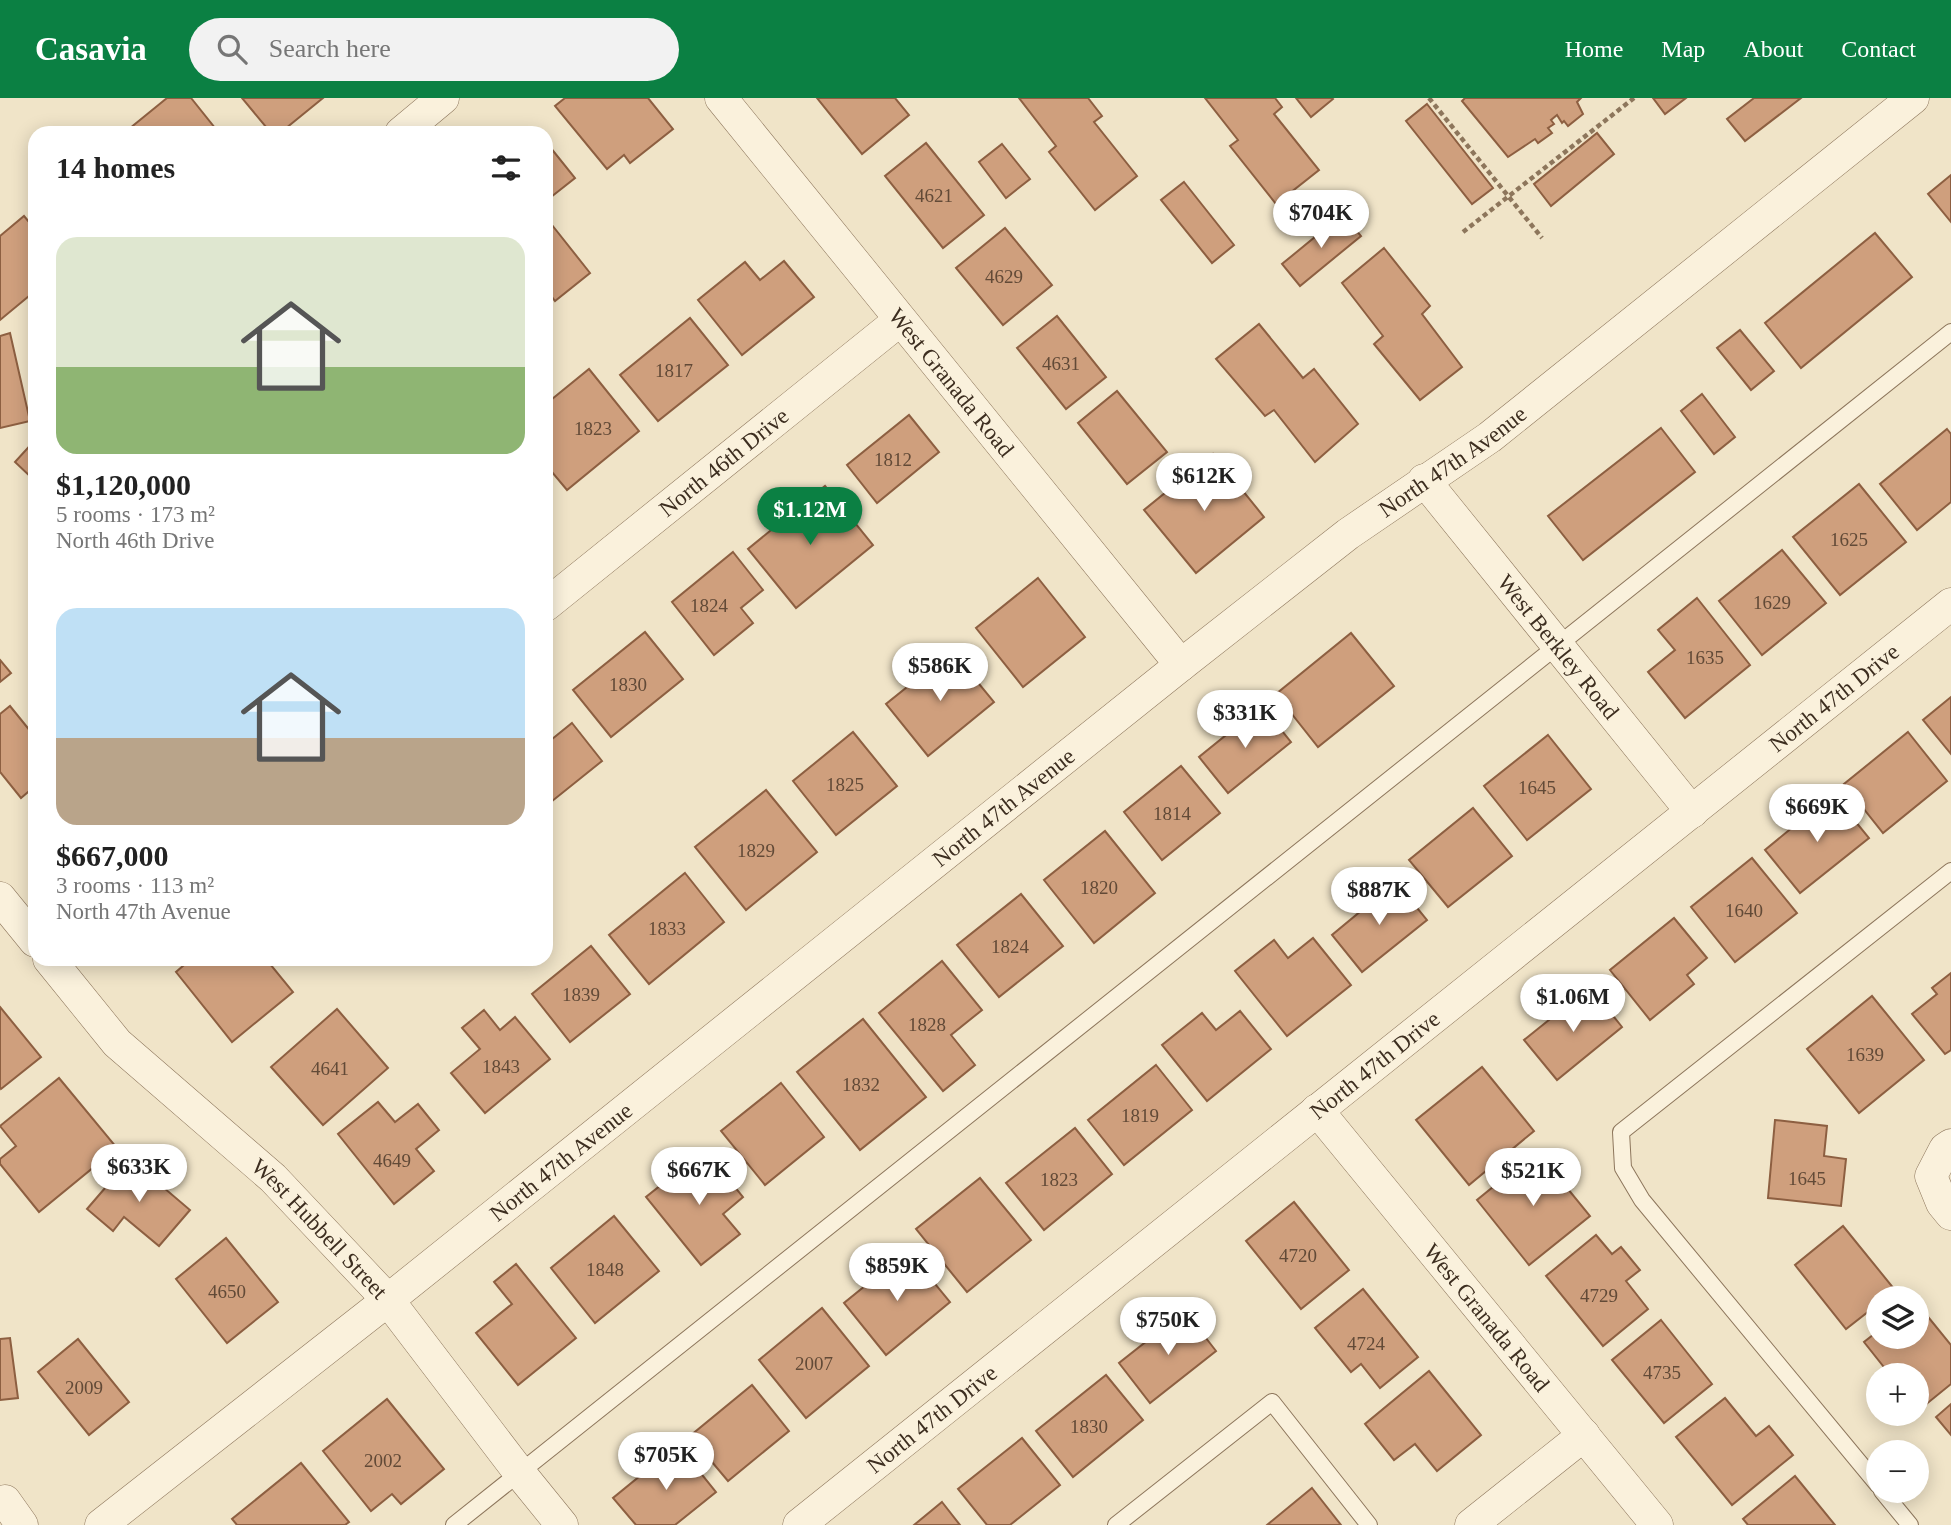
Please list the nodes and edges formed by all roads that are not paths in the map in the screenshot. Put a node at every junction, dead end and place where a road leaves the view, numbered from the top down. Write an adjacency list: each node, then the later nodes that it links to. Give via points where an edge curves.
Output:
1 (443, 98): 4 (street)
2 (721, 98): 5 (street, West Granada Road)
3 (1913, 98): 7 (street, North 47th Avenue, via 1490,437)
4 (409, 126)
5 (900, 320): 8 (street, North 46th Drive); 11 (street, West Granada Road)
6 (1951, 332): 10 (lane)
7 (1424, 480): 10 (street, West Berkley Road); 11 (street, North 47th Avenue)
8 (553, 599)
9 (1951, 604): 12 (street, North 47th Drive)
10 (1557, 645): 12 (street, West Berkley Road); 23 (lane)
11 (1181, 665): 20 (street, North 47th Avenue)
12 (1692, 812): 17 (street, North 47th Drive)
13 (1951, 871): 22 (lane, via 1621,1132 1623,1168 1642,1200)
14 (0, 898): 15 (street)
15 (28, 932)
16 (55, 966): 20 (street, West Hubbell Street, via 117,1043 273,1178)
17 (1317, 1110): 21 (street, West Granada Road); 28 (street, North 47th Drive)
18 (1951, 1145): 19 (street, via 1931,1176)
19 (1951, 1214)
20 (388, 1300): 23 (street, West Hubbell Street); 25 (street, North 47th Avenue)
21 (1584, 1435): 31 (street); 32 (street, West Granada Road)
22 (1866, 1471)
23 (519, 1472): 26 (lane); 27 (street, West Hubbell Street)
24 (1892, 1503): 33 (lane)
25 (101, 1525)
26 (454, 1525)
27 (562, 1525)
28 (799, 1525)
29 (1116, 1525): 30 (lane, via 1272,1402)
30 (1369, 1525)
31 (1471, 1525)
32 (1657, 1525)
33 (1910, 1525)

